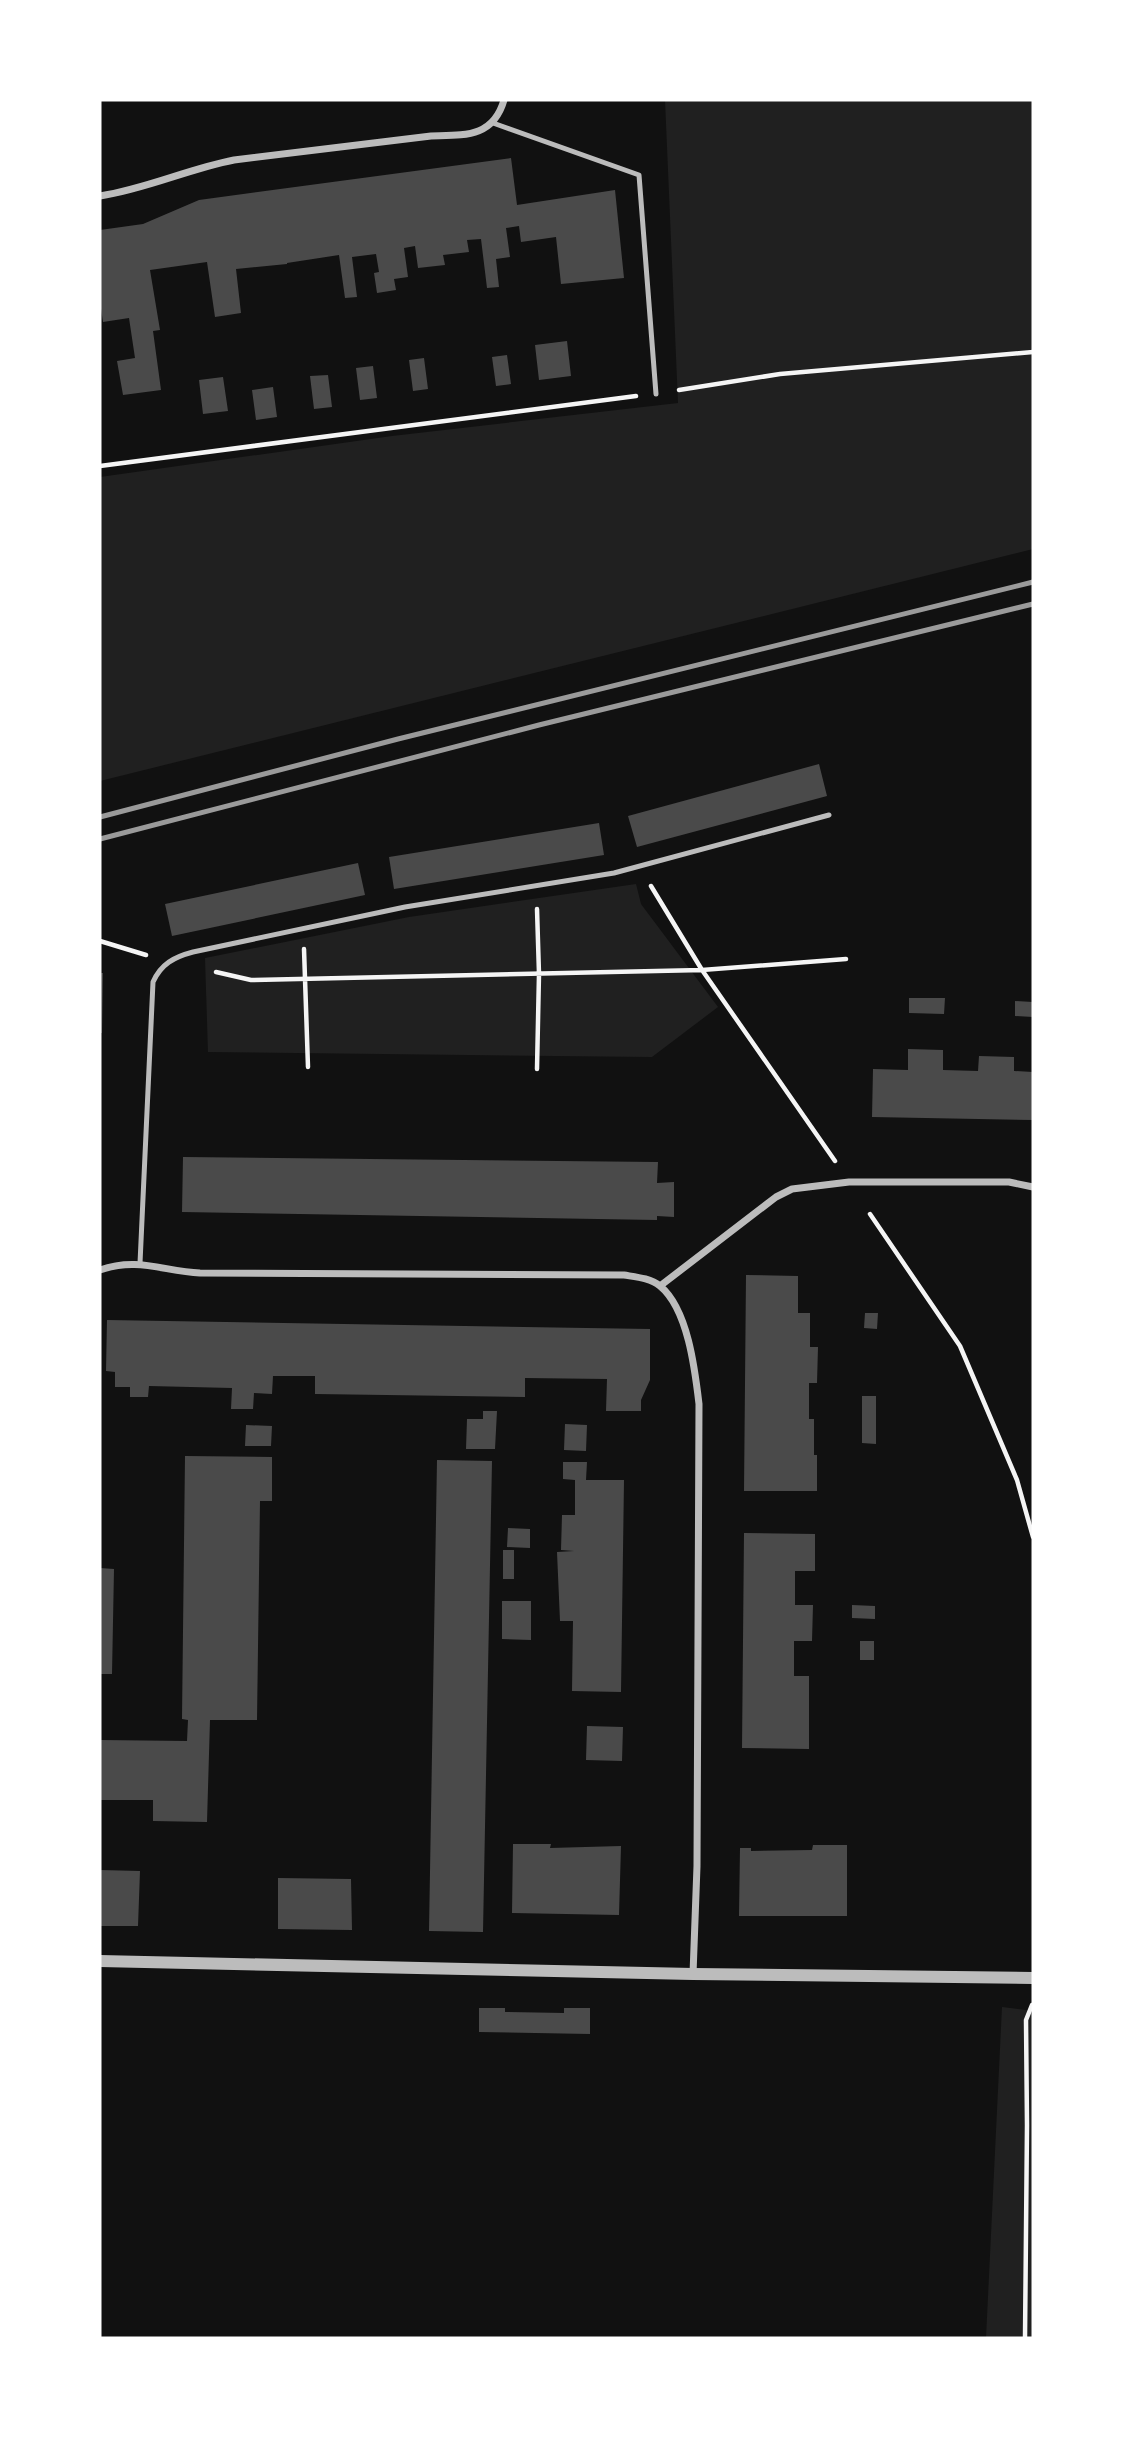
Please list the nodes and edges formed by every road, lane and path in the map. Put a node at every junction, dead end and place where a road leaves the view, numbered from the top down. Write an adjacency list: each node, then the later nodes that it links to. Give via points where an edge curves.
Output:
1 (504, 100): 2 (street)
2 (492, 123): 3 (street, via 460,136 212,164); 5 (lane, via 639,175)
3 (100, 196)
4 (1033, 352): 5 (path, via 780,374)
5 (656, 394): 6 (path)
6 (100, 466)
7 (829, 815): 8 (lane)
8 (640, 867): 9 (lane); 14 (path)
9 (536, 886): 10 (lane); 15 (path)
10 (302, 929): 13 (lane); 16 (path)
11 (100, 942): 13 (path)
12 (846, 959): 14 (path)
13 (169, 961): 16 (path, via 251,980); 22 (lane, via 153,982)
14 (702, 970): 15 (path); 19 (path)
15 (539, 974): 16 (path); 18 (path)
16 (306, 978): 17 (path)
17 (308, 1068)
18 (537, 1069)
19 (837, 1164)
20 (1033, 1187): 24 (street, via 1009,1182 849,1182 792,1189)
21 (870, 1214): 25 (path, via 960,1346 1017,1480)
22 (140, 1263): 23 (street); 24 (street, via 200,1273 624,1275)
23 (100, 1270)
24 (660, 1286): 27 (street, via 672,1301 688,1343 699,1404)
25 (1033, 1537)
26 (100, 1961): 27 (street)
27 (693, 1973): 28 (street)
28 (1033, 1978)
29 (1033, 2001): 30 (path, via 1026,2020)
30 (1025, 2338)

